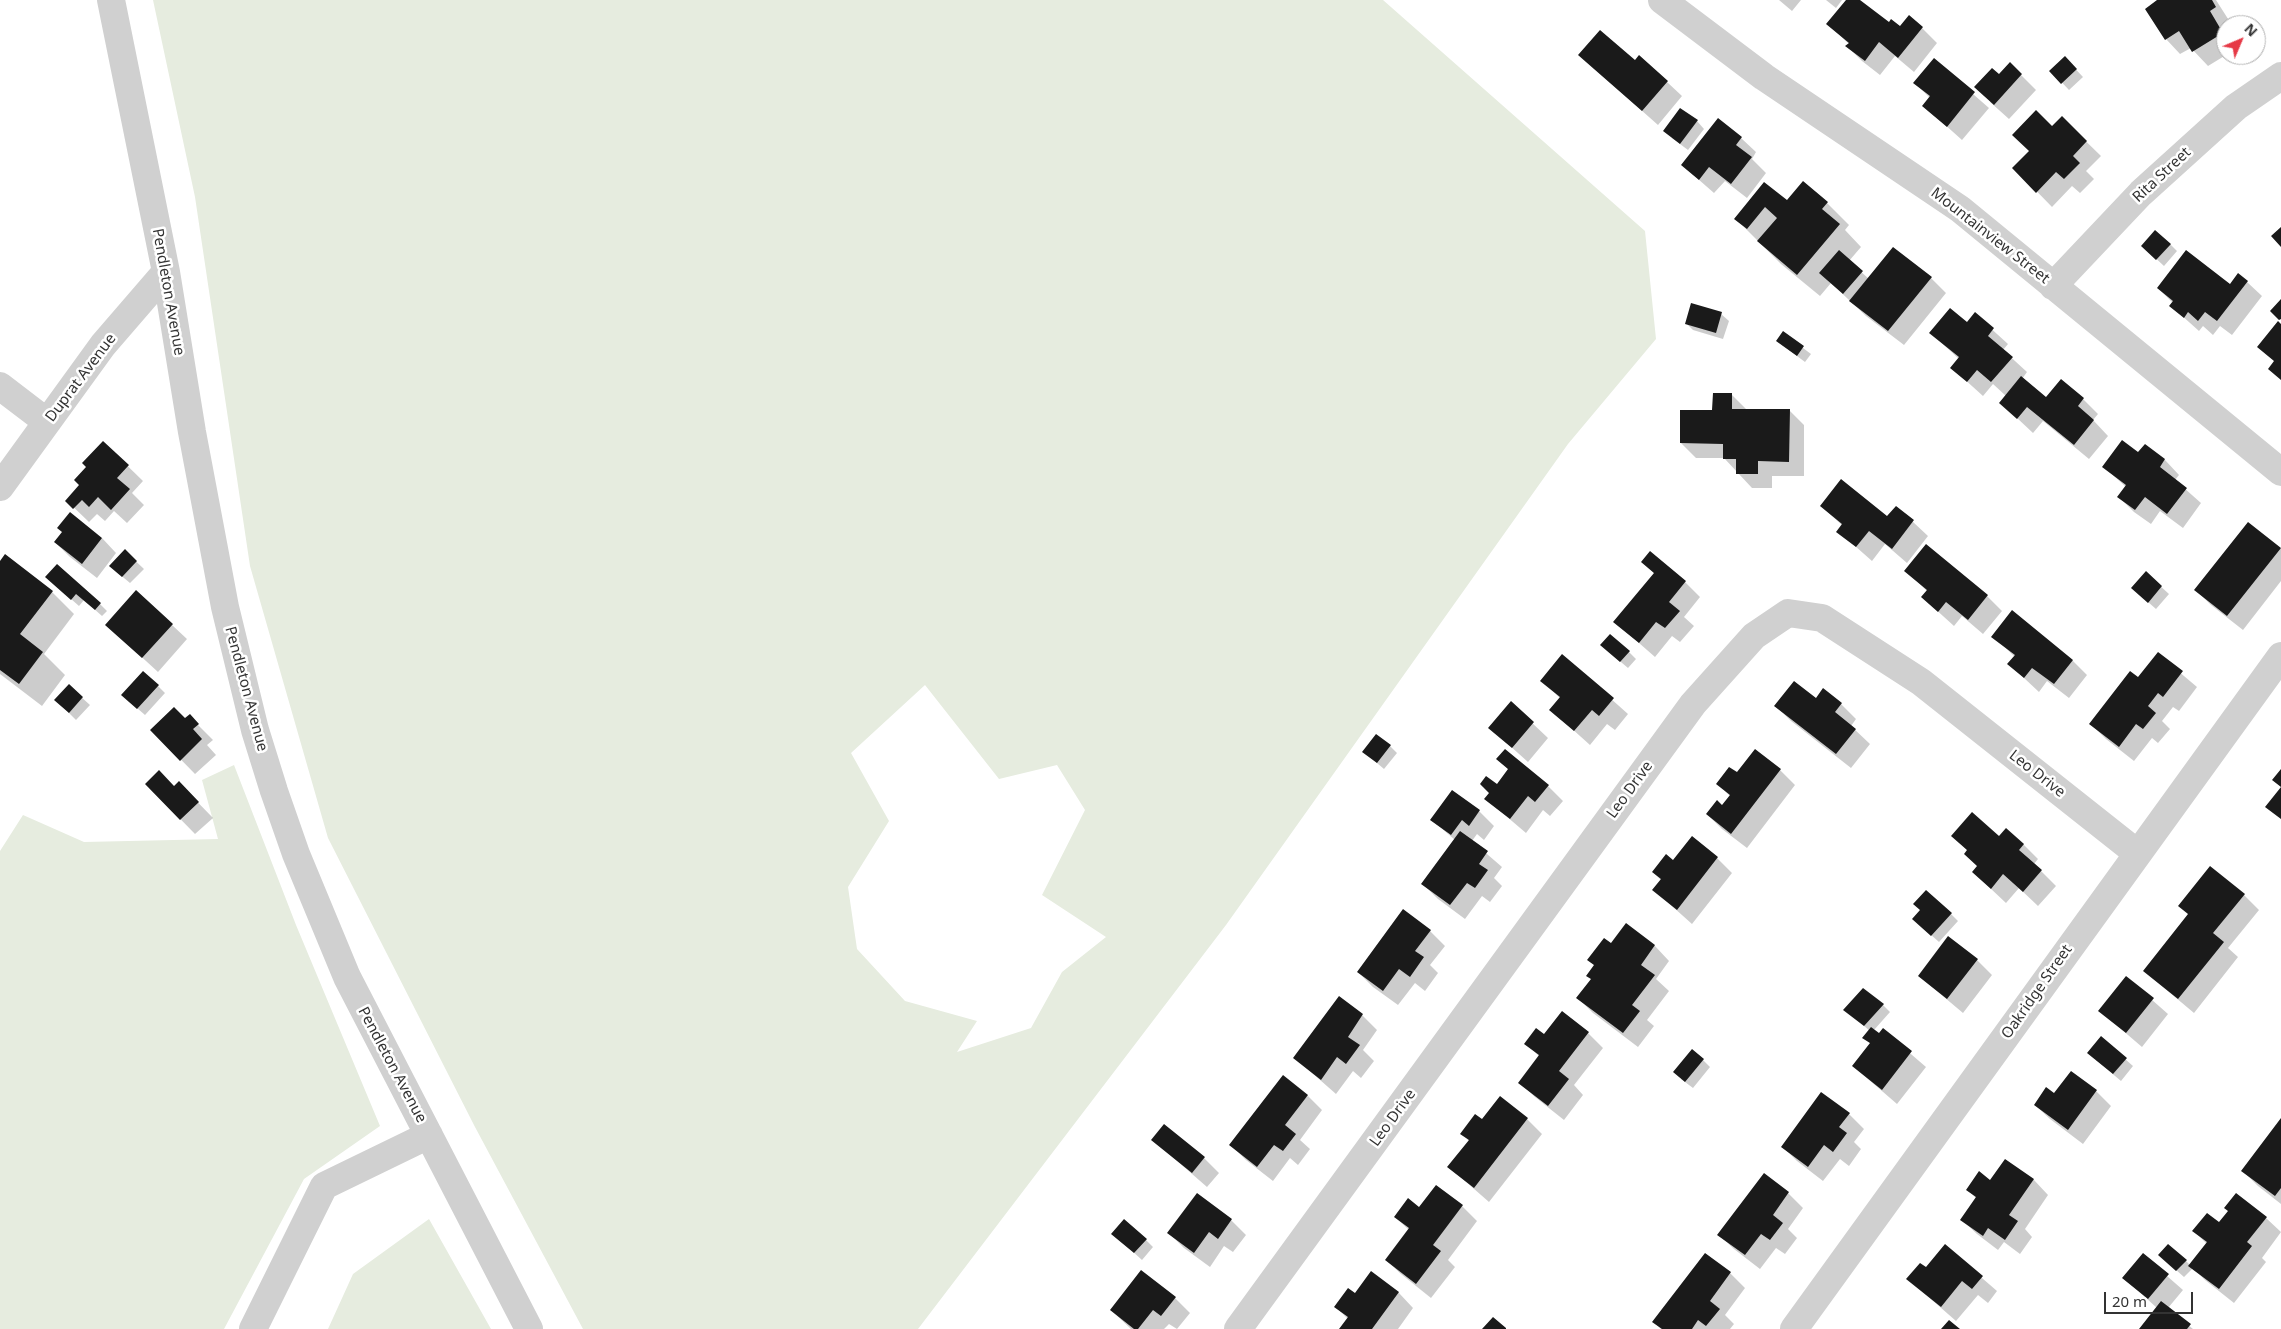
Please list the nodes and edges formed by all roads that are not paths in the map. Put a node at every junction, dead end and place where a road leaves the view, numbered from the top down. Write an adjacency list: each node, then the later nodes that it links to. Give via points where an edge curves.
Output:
1 (111, 0): 4 (street, Pendleton Avenue)
2 (1662, 0): 5 (street, Mountainview Street, via 1764,78 1960,209)
3 (2281, 76): 5 (street, Rita Street, via 2236,106 2141,193)
4 (166, 272): 7 (street, Duprat Avenue, via 103,345); 12 (street, Pendleton Avenue, via 225,607 255,730 296,854 347,977)
5 (2053, 286): 8 (street, Mountainview Street)
6 (0, 386): 7 (street)
7 (47, 422): 9 (street, Duprat Avenue)
8 (2281, 472)
9 (0, 487)
10 (2281, 656): 11 (street, Oakridge Street)
11 (2137, 853): 15 (street, Leo Drive, via 1921,682 1822,618 1788,613 1754,636 1693,704); 16 (street, Oakridge Street)
12 (429, 1135): 13 (street, via 324,1186); 14 (street, Pendleton Avenue)
13 (253, 1329)
14 (529, 1329)
15 (1238, 1329)
16 (1794, 1329)

